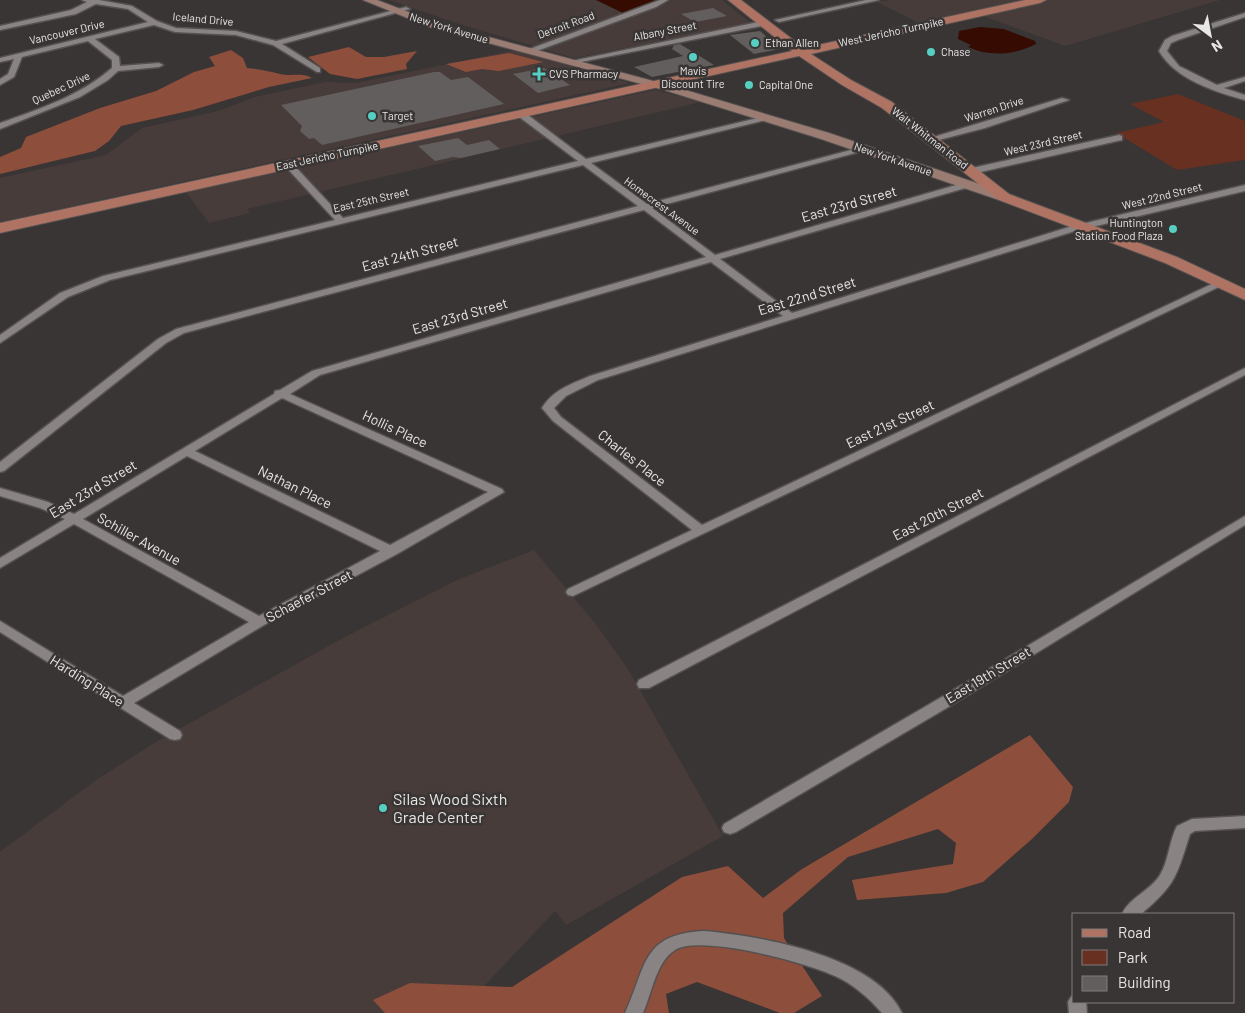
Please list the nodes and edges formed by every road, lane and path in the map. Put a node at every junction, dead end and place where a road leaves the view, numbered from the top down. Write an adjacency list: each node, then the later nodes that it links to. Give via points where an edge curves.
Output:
1 (85, 0): 8 (street, Iceland Drive)
2 (368, 0): 10 (street, New York Avenue)
3 (382, 0): 10 (street, New York Avenue)
4 (665, 0): 21 (street, Detroit Road)
5 (734, 0): 15 (main road, Walt Whitman Road)
6 (876, 0): 12 (street)
7 (1040, 0): 20 (main road, West Jericho Turnpike)
8 (94, 2): 14 (street, Iceland Drive, via 130,6); 17 (street, via 73,12)
9 (761, 6): 12 (main road, Walt Whitman Road)
10 (401, 10): 19 (street); 21 (street, New York Avenue, via 436,26 516,49)
11 (1245, 15): 13 (street)
12 (779, 20): 20 (main road, Walt Whitman Road)
13 (1229, 21): 16 (street); 32 (street, via 1175,38 1163,51 1171,64 1182,72)
14 (154, 23): 18 (street, Vancouver Drive); 19 (street, Iceland Drive, via 188,32 236,33)
15 (764, 23): 22 (main road, Walt Whitman Road); 25 (street, Albany Street)
16 (1245, 26)
17 (0, 28)
18 (90, 39): 23 (street, Vancouver Drive); 27 (street, via 116,59)
19 (276, 43): 28 (street, Iceland Drive, via 314,68)
20 (815, 48): 22 (main road, West Jericho Turnpike); 35 (main road, Walt Whitman Road)
21 (531, 50): 25 (street, New York Avenue)
22 (798, 52): 31 (main road, West Jericho Turnpike); 35 (main road, Walt Whitman Road)
23 (19, 56): 24 (street); 30 (street, Vancouver Drive, via 11,75)
24 (0, 60)
25 (571, 62): 31 (street, New York Avenue)
26 (159, 65): 27 (street)
27 (116, 69): 38 (street, Quebec Drive, via 86,91)
28 (297, 70)
29 (1245, 79): 32 (street)
30 (0, 83)
31 (654, 84): 36 (main road, East Jericho Turnpike); 37 (street, New York Avenue)
32 (1218, 87): 33 (street)
33 (1245, 98)
34 (1065, 100): 40 (street, Warren Drive)
35 (887, 105): 40 (main road, Walt Whitman Road)
36 (521, 114): 42 (street, Homecrest Avenue); 43 (main road, East Jericho Turnpike)
37 (763, 118): 41 (street, New York Avenue); 42 (street, East 25th Street)
38 (0, 126)
39 (1119, 138): 44 (street, West 23rd Street)
40 (931, 139): 44 (main road, Walt Whitman Road)
41 (866, 149): 45 (street, New York Avenue); 48 (street, East 24th Street)
42 (584, 162): 48 (street, Homecrest Avenue); 50 (street, East 25th Street)
43 (288, 164): 50 (street); 52 (main road, East Jericho Turnpike)
44 (972, 171): 45 (street, via 973,180); 47 (main road, Walt Whitman Road); 49 (main road, Walt Whitman Road, via 1018,198)
45 (966, 185): 47 (street, New York Avenue); 53 (street, East 23rd Street)
46 (1245, 188): 51 (street, West 22nd Street)
47 (1004, 197): 49 (main road, New York Avenue)
48 (644, 207): 53 (street, Homecrest Avenue); 62 (street, East 24th Street, via 180,331 145,353)
49 (1062, 218): 51 (main road, New York Avenue)
50 (340, 220): 57 (street, East 25th Street, via 81,286 64,294)
51 (1084, 226): 54 (main road, New York Avenue, via 1171,260); 56 (street, East 22nd Street)
52 (0, 228)
53 (714, 258): 56 (street, Homecrest Avenue); 59 (street, East 23rd Street, via 334,367)
54 (1220, 284): 55 (main road, New York Avenue); 67 (street, East 21st Street)
55 (1244, 293)
56 (790, 316): 60 (street, East 22nd Street, via 594,378 554,398)
57 (0, 340)
58 (1245, 371): 73 (street, East 20th Street)
59 (279, 393): 61 (street, East 23rd Street); 64 (street, Hollis Place)
60 (548, 408): 67 (street, Charles Place, via 557,419)
61 (185, 451): 65 (street, East 23rd Street); 68 (street, Nathan Place)
62 (0, 468)
63 (0, 492): 65 (street, Schiller Avenue, via 44,505)
64 (498, 492): 68 (street, Schaefer Street)
65 (74, 519): 69 (street, East 23rd Street); 71 (street, Schiller Avenue)
66 (1245, 520): 77 (street, East 19th Street)
67 (700, 530): 70 (street, East 21st Street)
68 (392, 551): 71 (street, Schaefer Street)
69 (0, 564)
70 (573, 592)
71 (259, 622): 74 (street, Schaefer Street)
72 (0, 626): 74 (street, Harding Place)
73 (644, 684)
74 (123, 703): 75 (street, Harding Place)
75 (175, 734)
76 (1245, 822): 78 (street, via 1192,826 1183,830 1168,877)
77 (730, 828)
78 (1131, 913)
79 (634, 1013): 80 (street, via 643,997 654,960 663,949 673,942 713,937 820,962 861,982)
80 (893, 1013)

